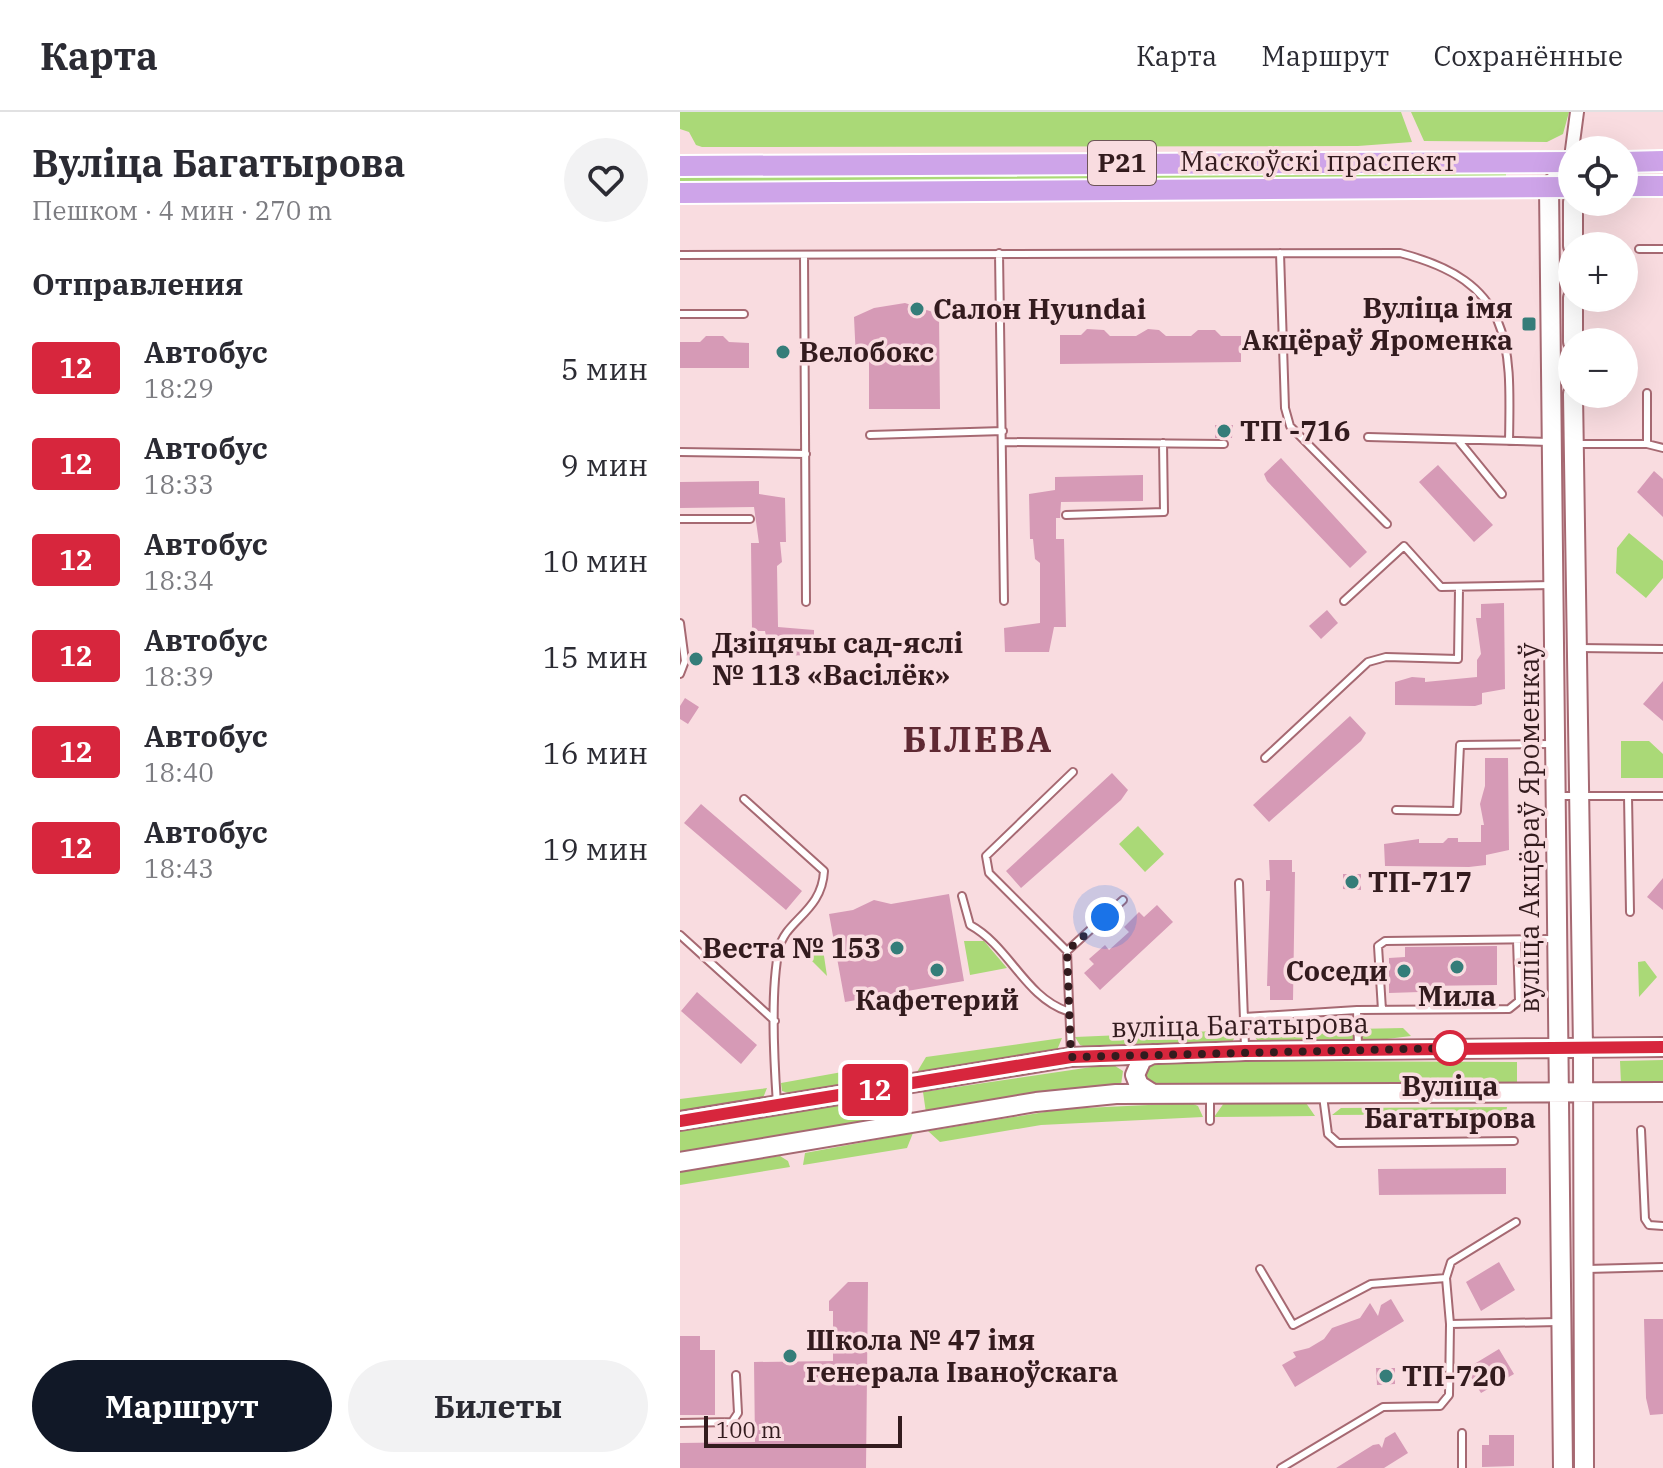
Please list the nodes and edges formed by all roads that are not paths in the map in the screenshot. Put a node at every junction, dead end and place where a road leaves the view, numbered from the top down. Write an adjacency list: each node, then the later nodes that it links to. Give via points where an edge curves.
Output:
1 (1577, 112): 2 (street)
2 (1574, 136)
3 (1663, 161): 5 (main road)
4 (1558, 162): 6 (main road, Маскоўскі праспект / Р21)
5 (1638, 162)
6 (680, 166)
7 (1558, 177): 10 (street)
8 (1638, 186): 9 (main road)
9 (1663, 186)
10 (1549, 187): 11 (main road, Маскоўскі праспект / Р21); 12 (main road, Маскоўскі праспект / Р21); 29 (street, вуліца Акцёраў Яроменкаў)
11 (1558, 187)
12 (680, 193)
13 (1639, 249): 14 (lane)
14 (1663, 249)
15 (999, 253): 16 (lane); 18 (lane); 23 (lane)
16 (1280, 253): 27 (lane, via 1400,253 1439,265 1466,283 1490,307 1506,340 1511,362); 41 (lane, via 1290,426)
17 (680, 255): 18 (lane)
18 (804, 255): 36 (lane)
19 (680, 314): 20 (lane)
20 (744, 314)
21 (1647, 393): 33 (lane)
22 (1573, 408): 32 (street, вуліца Акцёраў Яроменкаў)
23 (1003, 431): 24 (lane); 28 (lane)
24 (870, 435)
25 (1368, 437): 26 (lane)
26 (1458, 440): 27 (lane); 37 (lane)
27 (1509, 441): 29 (lane)
28 (1003, 442): 30 (lane); 44 (lane)
29 (1553, 442): 32 (street); 42 (street, вуліца Акцёраў Яроменкаў)
30 (1163, 443): 31 (lane); 38 (lane, via 1164,512)
31 (1224, 444)
32 (1573, 444): 33 (lane); 42 (street, вуліца Акцёраў Яроменкаў)
33 (1647, 444): 34 (lane)
34 (1663, 448)
35 (680, 452): 36 (lane)
36 (806, 454): 46 (lane)
37 (1502, 494)
38 (1066, 515)
39 (680, 519): 40 (lane)
40 (750, 519)
41 (1387, 524)
42 (1564, 585): 43 (lane); 48 (street, вуліца Акцёраў Яроменкаў)
43 (1459, 589): 45 (lane, via 1441,587 1404,546); 53 (lane, via 1458,659 1386,657 1368,662)
44 (1004, 601)
45 (1344, 601)
46 (806, 602)
47 (680, 623): 50 (lane, via 685,661)
48 (1565, 648): 49 (lane); 51 (street, вуліца Акцёраў Яроменкаў); 52 (street, вуліца Акцёраў Яроменкаў)
49 (1663, 649)
50 (680, 674)
51 (1556, 744): 52 (street); 55 (street, вуліца Акцёраў Яроменкаў); 60 (lane, via 1460,745 1457,811)
52 (1577, 744): 58 (street, вуліца Акцёраў Яроменкаў)
53 (1265, 758)
54 (1073, 772): 68 (lane, via 986,856 989,873)
55 (1557, 796): 58 (lane); 66 (street, вуліца Акцёраў Яроменкаў)
56 (1628, 796): 57 (lane); 58 (lane); 64 (lane)
57 (1663, 796)
58 (1578, 797): 76 (street, вуліца Акцёраў Яроменкаў)
59 (744, 799): 73 (lane, via 824,871 823,890 779,946)
60 (1396, 810)
61 (1239, 883): 72 (lane)
62 (962, 896): 71 (lane, via 970,925 989,935 1047,1004)
63 (1123, 900): 68 (lane)
64 (1630, 912)
65 (680, 935): 73 (lane)
66 (1557, 938): 67 (lane); 75 (street, вуліца Акцёраў Яроменкаў)
67 (1517, 940): 70 (lane, via 1519,1001 1509,1009); 70 (lane, via 1385,941 1378,946)
68 (1067, 951): 71 (lane)
69 (1357, 1010): 70 (lane); 72 (lane); 77 (lane)
70 (1382, 1010)
71 (1067, 1011): 81 (lane)
72 (1244, 1017): 78 (lane)
73 (775, 1021): 89 (lane)
74 (1663, 1047): 76 (street, вуліца Багатырова)
75 (1558, 1048): 76 (street, вуліца Багатырова); 77 (street, вуліца Багатырова); 85 (street, вуліца Акцёраў Яроменкаў)
76 (1583, 1048): 86 (street, вуліца Акцёраў Яроменкаў)
77 (1358, 1049): 78 (street, вуліца Багатырова)
78 (1245, 1051): 79 (street, вуліца Багатырова)
79 (1153, 1054): 80 (street, вуліца Багатырова); 88 (street, via 1138,1063 1135,1075)
80 (1113, 1055): 81 (street, вуліца Багатырова); 87 (street, via 1128,1064 1131,1076)
81 (1071, 1057): 89 (street, вуліца Багатырова)
82 (1663, 1092): 86 (street)
83 (1210, 1093): 84 (street); 88 (street); 91 (lane)
84 (1323, 1093): 85 (street); 93 (lane, via 1328,1134 1338,1143)
85 (1559, 1093): 86 (street); 100 (street, вуліца Акцёраў Яроменкаў)
86 (1582, 1093): 99 (street, вуліца Акцёраў Яроменкаў)
87 (1116, 1094): 88 (street); 94 (street, via 1036,1102)
88 (1153, 1094)
89 (777, 1107): 90 (street, вуліца Багатырова)
90 (680, 1121)
91 (1210, 1121)
92 (1641, 1130): 96 (lane, via 1645,1219 1649,1225)
93 (1514, 1141)
94 (680, 1162)
95 (1516, 1222): 101 (lane, via 1451,1262)
96 (1663, 1226)
97 (1663, 1267): 99 (lane)
98 (1260, 1269): 101 (lane, via 1293,1325 1371,1284)
99 (1583, 1269): 100 (street); 103 (street, вуліца Акцёраў Яроменкаў)
100 (1561, 1270): 102 (street, вуліца Акцёраў Яроменкаў)
101 (1446, 1278): 104 (lane)
102 (1561, 1322): 103 (street); 104 (lane); 110 (street, вуліца Акцёраў Яроменкаў)
103 (1583, 1322): 111 (street, вуліца Акцёраў Яроменкаў)
104 (1450, 1324): 108 (lane, via 1449,1395 1440,1406 1383,1407)
105 (736, 1375): 106 (lane, via 738,1413 732,1422)
106 (680, 1423)
107 (1462, 1433): 109 (lane)
108 (1281, 1468)
109 (1462, 1468)
110 (1563, 1468)
111 (1584, 1468)

